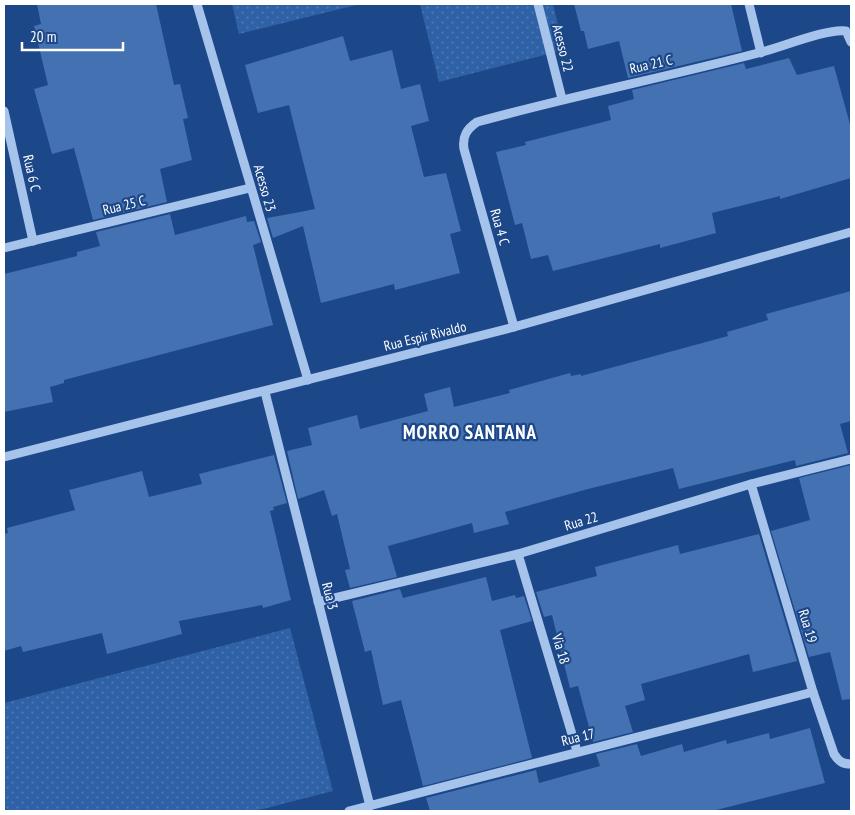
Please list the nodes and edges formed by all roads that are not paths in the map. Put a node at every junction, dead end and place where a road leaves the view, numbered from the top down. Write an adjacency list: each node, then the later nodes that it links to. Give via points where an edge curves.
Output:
1 (197, 4): 9 (street, Acesso 23)
2 (538, 4): 6 (street, Acesso 22)
3 (749, 4): 5 (street)
4 (851, 42): 5 (street, Rua 21 C, via 846,32 834,32)
5 (761, 53): 6 (street, Rua 21 C)
6 (562, 99): 8 (street, Rua 21 C, via 477,122)
7 (4, 110): 11 (street, Rua 6 C)
8 (465, 133): 13 (street, Rua 4 C, via 464,148)
9 (250, 188): 11 (street, Rua 25 C); 14 (street, Acesso 23)
10 (851, 232): 13 (street, Rua Espir Rivaldo)
11 (33, 241): 12 (street, Rua 25 C)
12 (4, 248)
13 (514, 327): 14 (street, Rua Espir Rivaldo)
14 (308, 380): 15 (street, Rua Espir Rivaldo)
15 (265, 392): 16 (street, Rua Espir Rivaldo); 20 (street, Rua 3)
16 (4, 457)
17 (851, 459): 18 (street, Rua 22)
18 (751, 484): 19 (street, Rua 22); 21 (street, Rua 19)
19 (518, 554): 20 (street, Rua 22); 22 (street, Via 18)
20 (318, 602): 24 (street, Rua 3)
21 (813, 692): 22 (street, Rua 17); 23 (street, Rua 19, via 834,754 844,764)
22 (577, 751): 24 (street, Rua 17)
23 (851, 764)
24 (370, 806): 25 (street, Rua 17)
25 (349, 811)

